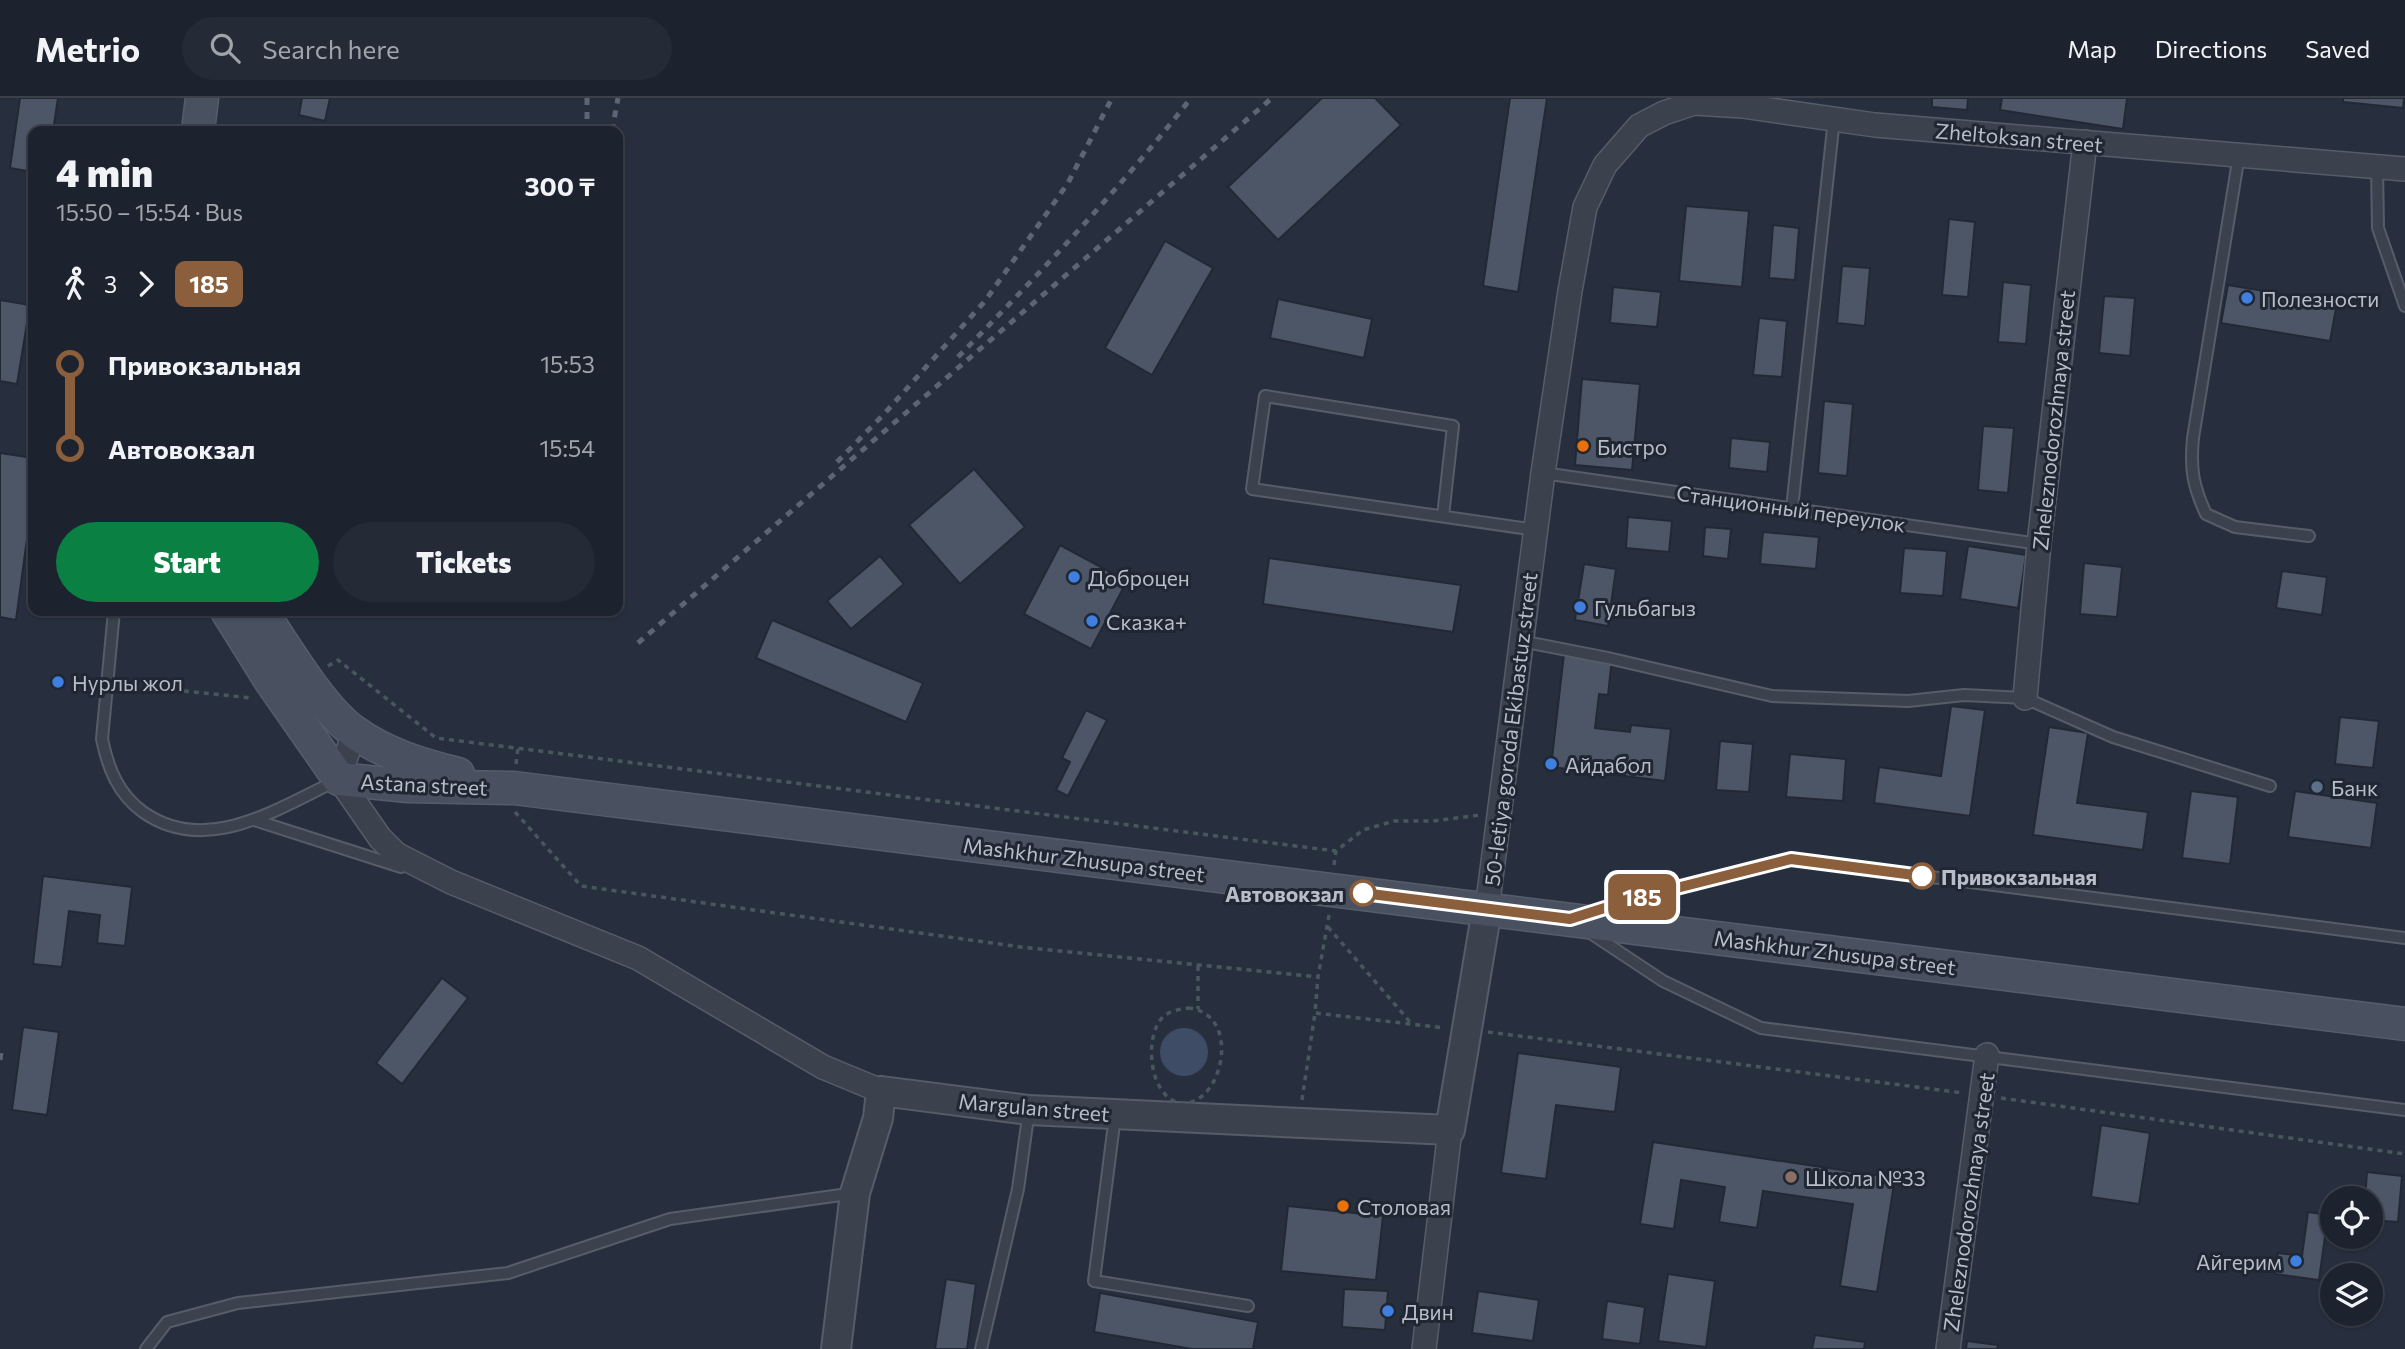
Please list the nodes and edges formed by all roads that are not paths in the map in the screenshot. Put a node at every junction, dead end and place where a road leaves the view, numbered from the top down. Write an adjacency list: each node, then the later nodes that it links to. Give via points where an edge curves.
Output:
1 (202, 98): 3 (main road)
2 (1834, 119): 4 (street, Zheltoksan street, via 1694,103); 5 (street, Zheltoksan street); 11 (lane)
3 (199, 126)
4 (1639, 126): 10 (street, 50-letiya goroda Ekibastuz street, via 1605,166 1585,207)
5 (2085, 142): 6 (street, Zheltoksan street); 15 (street, Zheleznodorozhnaya street)
6 (2239, 155): 7 (street, Zheltoksan street); 14 (lane, via 2190,464 2206,514 2235,527)
7 (2377, 166): 8 (street, Zheltoksan street); 9 (lane, via 2378,228)
8 (2405, 169)
9 (2405, 306)
10 (1543, 473): 11 (lane, Станционный переулок); 13 (street, 50-letiya goroda Ekibastuz street)
11 (1791, 508): 15 (lane, Станционный переулок)
12 (1443, 516): 12 (lane, via 1252,489 1265,396 1453,426); 13 (lane)
13 (1536, 530): 19 (street, 50-letiya goroda Ekibastuz street)
14 (2309, 536)
15 (2039, 544): 20 (street, Zheleznodorozhnaya street)
16 (114, 616): 25 (lane, via 103,739 113,777 123,793 153,819 190,831 219,830)
17 (230, 616): 22 (main road, Astana street)
18 (265, 616): 21 (main road, Astana street, via 332,712)
19 (1521, 641): 20 (lane, via 1772,696 1908,701 1964,695); 27 (street, 50-letiya goroda Ekibastuz street)
20 (2025, 698): 23 (lane, via 2113,737)
21 (354, 732): 22 (street); 24 (main road, Astana street, via 419,765)
22 (339, 779): 24 (main road, Astana street); 25 (lane); 26 (street, via 396,854)
23 (2270, 786)
24 (514, 788): 27 (main road, Mashkhur Zhusupa street)
25 (254, 820): 26 (lane)
26 (451, 882): 32 (street, via 638,958 823,1067)
27 (1487, 909): 28 (main road, Mashkhur Zhusupa street); 36 (street, 50-letiya goroda Ekibastuz street)
28 (1570, 919): 29 (lane, via 1791,859); 30 (main road, Mashkhur Zhusupa street); 31 (lane, via 1664,981 1760,1028)
29 (2405, 938)
30 (2405, 1024)
31 (1987, 1055): 34 (lane); 43 (street, Zheleznodorozhnaya street)
32 (881, 1091): 33 (street, Margulan street); 37 (street, via 878,1118)
33 (1029, 1110): 35 (street, Margulan street); 41 (lane, via 1018,1189)
34 (2405, 1110)
35 (1115, 1114): 36 (street, Margulan street); 38 (lane, via 1094,1282)
36 (1450, 1130): 42 (street, 50-letiya goroda Ekibastuz street)
37 (855, 1193): 39 (lane, via 670,1219 508,1273 238,1303 167,1322); 40 (street)
38 (1248, 1306)
39 (146, 1349)
40 (836, 1349)
41 (981, 1349)
42 (1423, 1349)
43 (1948, 1349)

